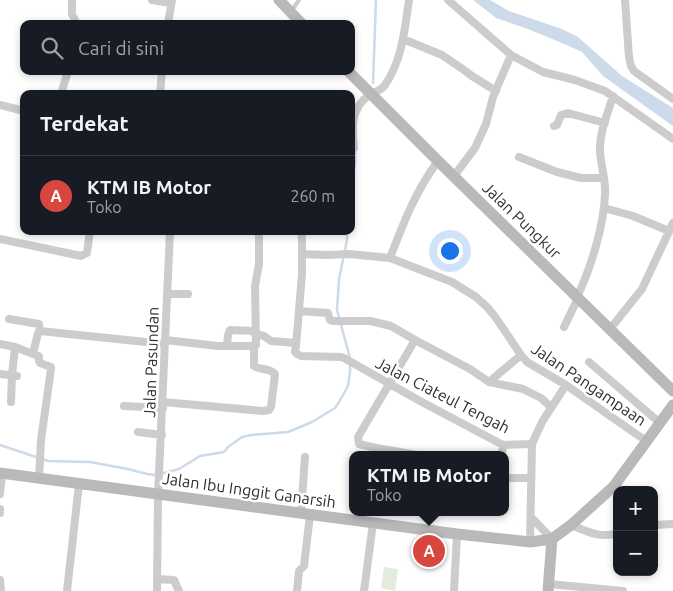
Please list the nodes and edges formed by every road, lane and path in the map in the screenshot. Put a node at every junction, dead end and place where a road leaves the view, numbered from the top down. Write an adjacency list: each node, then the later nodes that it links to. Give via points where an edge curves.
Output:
1 (72, 0): 11 (street)
2 (152, 0): 8 (street)
3 (280, 0): 10 (main road)
4 (299, 0): 10 (lane)
5 (409, 0): 14 (street)
6 (448, 0): 15 (street)
7 (617, 0): 9 (street)
8 (172, 2): 12 (street)
9 (625, 2): 24 (street, via 631,66)
10 (291, 12): 13 (main road)
11 (75, 20)
12 (169, 20)
13 (298, 20)
14 (403, 38): 21 (street, via 442,55); 22 (street, via 384,86)
15 (511, 56): 21 (street); 23 (street, via 543,72 575,80)
16 (67, 75): 19 (street)
17 (162, 75): 20 (street)
18 (352, 75): 22 (main road, Jalan Pungkur)
19 (62, 90)
20 (160, 90)
21 (496, 91): 33 (street, via 475,148)
22 (370, 94): 27 (street); 32 (main road, Jalan Pungkur)
23 (612, 96): 28 (street); 30 (street)
24 (673, 98)
25 (0, 105): 26 (street)
26 (20, 110)
27 (355, 112)
28 (605, 123): 29 (street, via 568,113 561,115); 34 (street, via 600,150)
29 (554, 126)
30 (673, 139)
31 (519, 157): 34 (street, via 556,172 581,178)
32 (438, 161): 33 (main road, Jalan Pungkur); 44 (street, via 418,193)
33 (454, 176): 47 (main road, Jalan Pungkur)
34 (604, 178): 35 (street)
35 (604, 208): 37 (street); 47 (street, via 594,254)
36 (673, 223): 37 (street)
37 (669, 231): 51 (street, via 642,289)
38 (89, 235): 42 (street, via 87,252 81,256)
39 (170, 235): 45 (street, Jalan Pasundan)
40 (259, 235): 53 (street)
41 (302, 235): 43 (street)
42 (0, 239)
43 (302, 254): 44 (street, Jalan Pangampaan); 48 (street)
44 (390, 258): 62 (street, Jalan Pangampaan, via 452,282 476,297 496,318)
45 (168, 294): 46 (street); 55 (street, Jalan Pasundan)
46 (188, 294)
47 (578, 297): 50 (street); 51 (main road, Jalan Pungkur)
48 (299, 311): 54 (street, via 328,313 330,320 391,326); 56 (street)
49 (9, 319): 52 (street, via 38,324)
50 (564, 327)
51 (610, 329): 69 (main road, Jalan Pungkur)
52 (40, 332): 55 (street); 61 (street)
53 (255, 332): 56 (street, via 270,341); 58 (street, via 230,330); 59 (street)
54 (415, 340): 66 (street); 67 (street)
55 (165, 342): 58 (street); 71 (street, Jalan Pasundan)
56 (296, 343): 67 (street, Jalan Ciateul Tengah, via 298,355 341,357)
57 (0, 344): 60 (street)
58 (226, 346): 59 (street)
59 (255, 346): 71 (street, via 254,366 275,374 269,410)
60 (15, 347): 61 (street); 65 (street)
61 (32, 354): 87 (street, via 39,356 40,363 51,367)
62 (521, 356): 66 (street); 68 (street, Jalan Pangampaan)
63 (589, 362): 75 (street)
64 (0, 374): 65 (street)
65 (14, 375): 70 (street)
66 (489, 382): 74 (street, via 523,389)
67 (389, 384): 80 (street, Jalan Ciateul Tengah); 81 (street, via 358,441 359,444)
68 (566, 385): 74 (street); 78 (street, Jalan Pangampaan)
69 (673, 391)
70 (11, 402)
71 (163, 405): 73 (street); 77 (street, Jalan Pasundan)
72 (673, 405): 75 (main road, Jalan Ibu Inggit Ganarsih)
73 (124, 406)
74 (551, 407): 79 (street)
75 (660, 424): 78 (main road, Jalan Ibu Inggit Ganarsih)
76 (138, 432): 77 (street)
77 (162, 435): 90 (street, Jalan Pasundan)
78 (647, 441): 97 (main road, Jalan Ibu Inggit Ganarsih, via 614,486)
79 (532, 444): 80 (street, Jalan Ciateul Tengah); 86 (street)
80 (503, 445): 82 (street)
81 (394, 451)
82 (502, 451)
83 (305, 457): 93 (street)
84 (1, 473): 87 (main road, Jalan Ibu Inggit Ganarsih); 89 (street)
85 (509, 478): 86 (street)
86 (531, 478): 94 (street)
87 (39, 479): 88 (main road, Jalan Ibu Inggit Ganarsih)
88 (79, 484): 90 (main road, Jalan Ibu Inggit Ganarsih); 107 (street)
89 (0, 494)
90 (158, 494): 93 (main road, Jalan Ibu Inggit Ganarsih); 103 (street, Jalan Pasundan)
91 (0, 509): 92 (street)
92 (0, 513)
93 (306, 514): 95 (main road, Jalan Ibu Inggit Ganarsih); 110 (street, via 304,566 299,571)
94 (531, 517): 101 (street); 102 (street)
95 (373, 523): 99 (main road, Jalan Ibu Inggit Ganarsih); 111 (street)
96 (673, 524): 98 (street)
97 (571, 525): 100 (street, via 598,534); 101 (main road, Jalan Ibu Inggit Ganarsih)
98 (658, 526)
99 (457, 534): 102 (main road, Jalan Ibu Inggit Ganarsih); 112 (street)
100 (613, 534)
101 (552, 539): 102 (main road, Jalan Ibu Inggit Ganarsih); 105 (main road)
102 (530, 542)
103 (157, 579): 108 (street, Jalan Pasundan); 109 (street, via 174,580)
104 (0, 580): 106 (street)
105 (549, 588): 113 (street)
106 (1, 591)
107 (67, 591)
108 (157, 591)
109 (179, 591)
110 (296, 591)
111 (364, 591)
112 (454, 591)
113 (622, 591)

